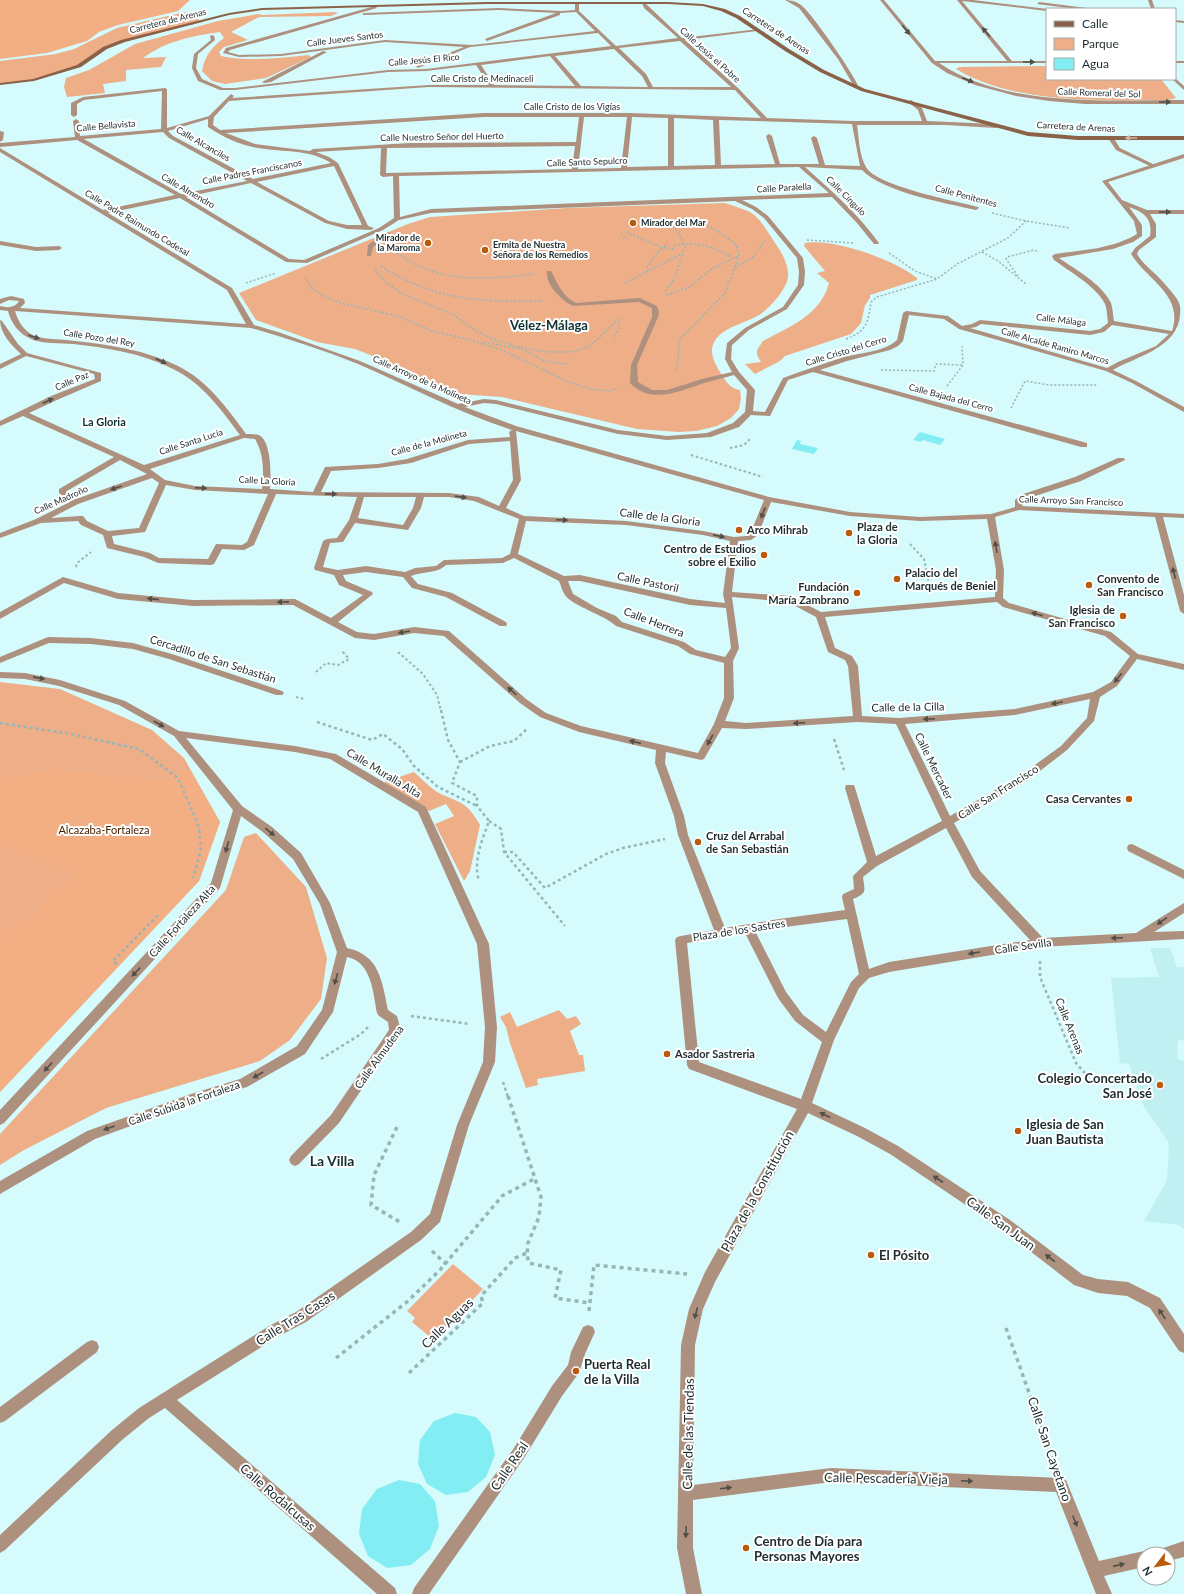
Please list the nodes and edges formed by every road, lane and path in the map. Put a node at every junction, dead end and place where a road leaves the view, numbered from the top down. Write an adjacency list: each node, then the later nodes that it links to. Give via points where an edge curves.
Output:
1 (787, 0): 32 (street, via 801,7 840,59)
2 (882, 0): 22 (street, Calle Romeral del Sol, one-way to 22)
3 (959, 0): 23 (street, one-way to 3)
4 (962, 0): 11 (street)
5 (1009, 0): 9 (street)
6 (577, 3): 7 (street, Carretera de Arenas); 8 (street, Carretera de Arenas); 10 (street)
7 (644, 3): 14 (street, Carretera de Arenas, via 704,5 738,17); 17 (street, Calle Jesús el Pobre)
8 (375, 7): 13 (street, Calle Jueves Santos); 29 (street, Carretera de Arenas, via 262,9 229,14 123,41 105,48 79,66 34,80)
9 (1078, 8)
10 (577, 11): 12 (street); 15 (street)
11 (1046, 11)
12 (562, 12): 13 (street, Calle Jueves Santos, via 499,9); 18 (street)
13 (350, 14): 20 (street, Calle Jueves Santos, via 228,49 225,53 239,56 281,55)
14 (757, 30): 17 (street, Calle Jesús El Rico); 32 (street, Carretera de Arenas, via 822,71)
15 (599, 32): 18 (street, Calle Jueves Santos); 19 (street)
16 (212, 36): 34 (street, via 213,40 196,54 194,68 200,80 222,89)
17 (682, 40): 19 (street, Calle Jesús El Rico); 35 (street, Calle Jesús el Pobre)
18 (472, 46): 20 (street, Calle Jueves Santos, via 385,41); 26 (street)
19 (616, 47): 21 (street, Calle Jesús El Rico); 33 (street, via 644,75)
20 (331, 49): 34 (street, via 269,81)
21 (551, 54): 25 (street, Calle Jesús El Rico); 31 (street)
22 (934, 62): 23 (street); 39 (street, Calle Romeral del Sol, one-way to 39, via 949,72 977,84 1016,94 1085,102)
23 (1012, 62): 24 (street, one-way to 24)
24 (1046, 62)
25 (477, 63): 27 (street, Calle Jesús El Rico); 30 (street)
26 (410, 70): 27 (street, Calle Jesús El Rico); 34 (street, Calle Jesús El Rico)
27 (427, 78): 30 (street, Calle Cristo de Medinaceli); 37 (street, Calle Cristo de Medinaceli)
28 (1175, 80): 36 (street)
29 (0, 84)
30 (492, 86): 31 (street, Calle Cristo de Medinaceli)
31 (579, 87): 33 (street, Calle Cristo de Medinaceli)
32 (857, 87): 38 (street, Carretera de Arenas)
33 (651, 88): 35 (street, Calle Cristo de Medinaceli)
34 (234, 89): 37 (street)
35 (736, 89): 46 (street, Calle Jesús el Pobre)
36 (1184, 90)
37 (228, 100): 43 (street)
38 (911, 102): 40 (street, Carretera de Arenas); 47 (street, via 920,109)
39 (1184, 102)
40 (948, 112): 49 (street, via 952,116); 50 (street, Carretera de Arenas)
41 (582, 115): 42 (street, Calle Cristo de los Vigías); 53 (street, Calle Cristo de los Vigías, via 484,115); 60 (street)
42 (630, 116): 44 (street, Calle Cristo de los Vigías); 74 (street)
43 (211, 117): 51 (street, Calle Bellavista); 53 (street, via 210,126)
44 (671, 117): 45 (street, Calle Cristo de los Vigías); 72 (street)
45 (716, 118): 46 (street, Calle Cristo de los Vigías); 71 (street)
46 (765, 119): 48 (street, Calle Cristo de los Vigías)
47 (925, 122): 48 (street, Calle Cristo de los Vigías); 49 (street, Calle Cristo de los Vigías)
48 (854, 123): 73 (street)
49 (946, 123): 50 (street, Calle Cristo de los Vigías)
50 (996, 126): 57 (street, Carretera de Arenas, via 1052,137)
51 (164, 130): 55 (street, Calle Bellavista); 55 (street, Calle Alcanciles, via 165,89 74,102); 77 (street, Calle Alcanciles, via 171,137)
52 (1, 132): 59 (street)
53 (219, 132): 64 (street, via 255,146)
54 (769, 136): 68 (street)
55 (78, 138): 61 (street, Calle Bellavista); 78 (street, Calle Almendro)
56 (814, 138): 67 (street)
57 (1111, 138): 58 (street, Carretera de Arenas, one-way to 57); 70 (street, via 1118,149)
58 (1184, 138)
59 (0, 140)
60 (578, 144): 62 (street, Calle Nuestro Señor del Huerto); 75 (street)
61 (0, 145)
62 (384, 147): 64 (street, Calle Nuestro Señor del Huerto); 76 (street, via 383,175)
63 (0, 150): 83 (street, Calle Padre Raimundo Codesal)
64 (306, 152): 66 (street, via 330,159)
65 (1184, 156): 70 (street)
66 (336, 164): 77 (street, Calle Padres Franciscanos); 89 (street)
67 (822, 165): 69 (street, Calle Santo Sepulcro); 73 (street, Calle Santo Sepulcro)
68 (778, 166): 69 (street, Calle Santo Sepulcro); 71 (street, Calle Santo Sepulcro)
69 (800, 166): 79 (street, Calle Cíngulo)
70 (1154, 166): 81 (street, via 1105,181)
71 (718, 167): 72 (street, Calle Santo Sepulcro)
72 (671, 168): 74 (street, Calle Santo Sepulcro)
73 (863, 168): 82 (street, Calle Penitentes, via 869,175 912,192)
74 (624, 170): 75 (street, Calle Santo Sepulcro)
75 (575, 171): 76 (street, Calle Santo Sepulcro)
76 (396, 176): 86 (street)
77 (253, 182): 78 (street, Calle Padres Franciscanos); 89 (street, Calle Alcanciles, via 327,222 346,227)
78 (179, 195): 83 (street, Calle Padres Franciscanos); 109 (street, Calle Almendro, via 288,261)
79 (834, 195): 80 (street, Calle Paralella); 100 (street, Calle Cíngulo)
80 (735, 200): 86 (street, via 461,209 431,211); 95 (street, via 754,208 766,217)
81 (1120, 201): 84 (street); 108 (street, via 1135,218 1141,229 1140,235 1132,241 1116,246 1055,256)
82 (976, 208): 90 (path, Calle Penitentes, via 1026,221)
83 (102, 212): 117 (street, Calle Padre Raimundo Codesal)
84 (1146, 212): 85 (street, one-way to 85); 133 (street, via 1155,227 1153,237 1134,254 1177,305 1178,322)
85 (1184, 212)
86 (396, 219): 91 (street)
87 (659, 219): 99 (path, via 679,232)
88 (687, 219): 106 (path, via 714,228 736,245)
89 (366, 227): 91 (street, Calle Alcanciles)
90 (1070, 228)
91 (381, 229): 109 (street)
92 (388, 232): 105 (street, via 370,246); 111 (path, via 389,243 398,254 418,267 437,273 497,279)
93 (626, 232): 102 (path)
94 (621, 233): 96 (path)
95 (785, 239): 100 (path); 110 (path, via 766,240 759,252); 146 (street, via 800,258 801,285 785,308 747,328 729,344 728,359)
96 (626, 240)
97 (0, 243): 101 (street, via 36,249)
98 (668, 243): 102 (path)
99 (684, 243): 102 (path, via 676,244 672,249); 104 (path, via 685,247); 107 (path, via 715,247)
100 (876, 243): 114 (path, via 915,271)
101 (59, 248)
102 (663, 248): 112 (path, via 647,267)
103 (982, 252): 113 (path)
104 (681, 254): 112 (path); 119 (path, via 675,280)
105 (369, 255): 121 (path, via 392,274 408,283 446,295 506,301); 136 (path, via 379,276 398,292 449,312 481,334)
106 (739, 256): 107 (path); 110 (path)
107 (732, 258): 119 (path, via 710,270 690,287)
108 (1056, 259): 113 (path, via 1048,258 1034,250 1009,255 1006,259); 130 (street, via 1099,293 1108,304)
109 (305, 262): 117 (path); 134 (path, via 307,266 304,277 322,296 340,303 398,316 432,331)
110 (735, 268): 145 (path, via 725,293 679,340 676,346 677,369)
111 (549, 272): 121 (street, via 554,286)
112 (648, 272): 116 (path)
113 (1018, 276): 115 (path)
114 (937, 279)
115 (1026, 284)
116 (619, 286)
117 (230, 289): 131 (street, Calle Padre Raimundo Codesal)
118 (0, 297): 120 (street)
119 (659, 297): 124 (path)
120 (9, 298): 122 (street); 123 (street, Calle Arroyo de la Molineta)
121 (565, 298): 124 (street, via 574,305 632,300)
122 (0, 302)
123 (29, 302): 125 (street); 127 (street, Calle Arroyo de la Molineta)
124 (648, 303): 128 (path); 148 (street, via 656,312 634,366)
125 (11, 309): 126 (street, Calle Arroyo de la Molineta); 127 (street, Calle Arroyo de la Molineta); 157 (street, Calle Pozo del Rey, one-way to 157, via 14,321 24,333 34,338 121,350 158,359 195,379 223,407)
126 (1, 310)
127 (64, 312): 131 (street, Calle Arroyo de la Molineta)
128 (619, 319): 135 (path, via 619,328); 136 (path, via 607,328 594,344 576,351 539,351)
129 (0, 322): 138 (street, via 15,345)
130 (1111, 323): 132 (street, Calle Málaga, via 1102,331 1090,332 980,322 974,326); 133 (street)
131 (251, 326): 150 (street, Calle Arroyo de la Molineta, via 276,332 358,362)
132 (961, 328): 140 (path, via 955,331 962,344); 142 (street, Calle Cristo del Cerro, via 946,317 906,314 900,341 896,345); 144 (street, Calle Alcalde Ramiro Marcos)
133 (1174, 333): 144 (street, via 1158,346)
134 (471, 340): 137 (path); 148 (path, via 504,350 569,382 590,389 610,390)
135 (614, 340)
136 (519, 345): 137 (path)
137 (521, 349): 139 (path, via 544,361)
138 (25, 354): 141 (street); 152 (street, Calle Paz, one-way to 138, via 99,380 97,373)
139 (568, 364)
140 (963, 365): 143 (path, via 936,364 934,371); 149 (path)
141 (0, 366)
142 (813, 370): 153 (street, Calle Cristo del Cerro, via 786,379 767,414); 154 (street, Calle Bajada del Cerro)
143 (877, 370)
144 (1108, 370): 147 (street, Calle Alcalde Ramiro Marcos)
145 (673, 373)
146 (736, 373): 148 (street, via 664,393 649,392); 153 (street, via 751,390)
147 (1134, 382): 151 (street, Calle Alcalde Ramiro Marcos); 154 (path, via 1067,386 1025,381)
148 (634, 383)
149 (947, 386)
150 (457, 406): 153 (street, via 496,402 618,432 667,438 708,435 736,425); 156 (street, Calle Arroyo de la Molineta)
151 (1184, 410)
152 (23, 412): 155 (street, Calle Paz); 160 (street, Calle La Gloria)
153 (749, 413)
154 (1003, 422): 159 (street, Calle Bajada del Cerro)
155 (0, 424)
156 (513, 428): 158 (street); 169 (street, Calle Arroyo de la Molineta)
157 (244, 436): 162 (street, Calle Santa Lucía); 165 (street, via 257,437 264,446)
158 (514, 438): 166 (street, Calle de la Molineta, via 468,442 408,461 378,466 328,469); 171 (street, via 517,480)
159 (1084, 444)
160 (120, 457): 162 (street, Calle La Gloria); 170 (street, via 62,492)
161 (1121, 460): 172 (street, via 1078,478 1023,496 1019,500)
162 (144, 468): 163 (street, Calle La Gloria)
163 (152, 475): 164 (street, Calle La Gloria); 170 (street, Calle Madroño, one-way to 170)
164 (163, 482): 165 (street, Calle La Gloria, one-way to 165, via 195,488); 179 (street, via 142,530)
165 (270, 491): 166 (street, Calle La Gloria); 179 (street, via 251,543 244,548 219,546 211,562 158,560 110,546)
166 (316, 494): 168 (street, Calle La Gloria, one-way to 168)
167 (421, 494): 168 (street, Calle La Gloria); 171 (street, Calle La Gloria, one-way to 171, via 476,499); 177 (street, via 417,508 405,528)
168 (361, 495): 177 (street)
169 (768, 499): 174 (street, Calle Arroyo San Francisco, via 850,514 920,519); 181 (street, Calle de la Gloria, one-way to 181, via 755,533 748,538)
170 (75, 502): 178 (street, Calle Madroño)
171 (502, 508): 176 (street, Calle La Gloria)
172 (1019, 508): 173 (street, Calle Arroyo San Francisco); 174 (street, Calle Arroyo San Francisco)
173 (1158, 515): 175 (street, Calle Arroyo San Francisco); 191 (street, one-way to 173)
174 (991, 516): 189 (street, one-way to 174, via 1000,570)
175 (1184, 516)
176 (523, 518): 181 (street, Calle de la Gloria, one-way to 181, via 626,523); 183 (street)
177 (353, 520): 185 (street, via 340,540 327,541 318,568)
178 (39, 521): 179 (street, via 80,518 84,523); 180 (street, Calle Madroño)
179 (107, 534)
180 (0, 536)
181 (734, 539): 188 (street)
182 (910, 544): 184 (path, via 924,559)
183 (514, 555): 186 (street, via 503,560 444,562 439,568 415,571); 187 (street)
184 (927, 570)
185 (338, 573): 186 (street, via 366,569); 194 (street, via 342,583 369,594)
186 (406, 575): 195 (street, via 415,586 449,595)
187 (563, 579): 190 (street, Calle Pastoril, via 580,578 690,602); 200 (street, Calle Herrera, via 569,595 613,618 619,624 681,644 693,652)
188 (727, 594): 190 (street); 192 (street, via 790,599)
189 (999, 599): 192 (street); 198 (street, one-way to 189, via 1108,634 1006,605)
190 (730, 606): 200 (street, via 735,648)
191 (1184, 611)
192 (820, 615): 207 (street, via 831,650 849,658 853,666)
193 (0, 616): 194 (street, one-way to 193, via 295,602 193,603 118,596 63,580)
194 (332, 622): 196 (street)
195 (503, 624)
196 (355, 635): 197 (street); 202 (path, via 343,652 349,658 338,665 326,664)
197 (374, 637): 206 (street, one-way to 197, via 523,701 446,633 414,630); 215 (path, via 403,655 423,674 436,695 448,740)
198 (1135, 656): 201 (street); 205 (street, Calle de la Cilla, one-way to 205, via 1114,684)
199 (0, 660): 204 (street, Cercadillo de San Sebastián, via 48,640 91,641 133,646)
200 (728, 661): 212 (street, via 729,698)
201 (1184, 667)
202 (316, 672)
203 (0, 675): 213 (street, one-way to 213, via 25,676 60,683 122,703)
204 (279, 693)
205 (1096, 695): 209 (street, Calle de la Cilla, one-way to 209, via 1014,712); 220 (street, Calle San Francisco, via 1091,719 1064,748 1024,778)
206 (543, 715): 214 (street, one-way to 206, via 579,729); 215 (path, via 514,741 490,746)
207 (858, 719): 208 (street, Calle de la Cilla); 209 (street, Calle de la Cilla)
208 (830, 721): 212 (street, Calle de la Cilla, one-way to 212, via 746,726); 216 (path)
209 (899, 721): 220 (street, Calle Mercader)
210 (317, 722): 217 (path, via 372,740 383,734 402,749 414,766 438,788)
211 (0, 723): 227 (path, via 71,734 139,749 178,778 199,827 201,850 193,878)
212 (719, 724): 214 (street, one-way to 214, via 701,757)
213 (177, 734): 218 (street); 241 (street, Calle Muralla Alta, via 333,756 422,810 484,944)
214 (662, 748): 233 (street, via 660,763 683,835)
215 (460, 762): 217 (path, via 452,782 477,796)
216 (850, 788): 224 (street)
217 (477, 806): 219 (path)
218 (238, 809): 237 (street, one-way to 237, via 268,830 297,856 325,903); 238 (street, Calle Fortaleza Alta, one-way to 238, via 216,885)
219 (489, 821): 223 (path, via 501,829); 225 (path, via 477,860)
220 (948, 822): 224 (street, Calle San Francisco); 236 (street, Calle Mercader, via 976,874)
221 (659, 840): 223 (path, via 606,854 545,888 513,852)
222 (1132, 848): 226 (street)
223 (504, 852): 231 (path)
224 (873, 863): 230 (street, Calle San Francisco, via 858,876 860,891 847,897)
225 (476, 874)
226 (1184, 875)
227 (188, 884)
228 (1184, 907): 235 (street, one-way to 235)
229 (161, 912): 238 (path, via 113,962)
230 (851, 914): 232 (street, Plaza de los Sastres); 239 (street, Calle San Francisco)
231 (565, 926)
232 (748, 928): 233 (street, Plaza de los Sastres); 243 (street, via 782,995 799,1018)
233 (721, 932): 246 (street, Plaza de los Sastres, via 681,940 693,1065)
234 (1184, 935): 235 (street, Calle Sevilla)
235 (1140, 936): 236 (street, Calle Sevilla, one-way to 236)
236 (1040, 942): 239 (street, Calle Sevilla, one-way to 239, via 889,967)
237 (343, 952): 242 (street, via 359,956 370,965 383,1013 393,1019); 251 (street, Calle Subida la Fortaleza, one-way to 251, via 327,1012 301,1050 243,1083 91,1135)
238 (134, 974): 247 (street, Calle Fortaleza Alta, one-way to 247)
239 (865, 975): 243 (street, Plaza de la Constitución, via 855,985)
240 (1040, 977): 245 (path, Calle Arenas, via 1076,1063)
241 (491, 1027): 242 (path, Calle Almudena, via 407,1016 402,1026); 262 (street, Calle Tras Casas, via 490,1062 463,1125 435,1218 416,1236 301,1317 274,1331)
242 (395, 1031): 249 (street, Calle Almudena, via 335,1119)
243 (828, 1040): 246 (street, Plaza de la Constitución)
244 (501, 1076): 250 (path)
245 (1089, 1078)
246 (805, 1106): 254 (street, Plaza de la Constitución); 258 (street, Calle San Juan, one-way to 246, via 1155,1303 1128,1289 1098,1286 1079,1280 993,1216 894,1150)
247 (0, 1119)
248 (397, 1127): 252 (path, via 374,1175)
249 (295, 1160)
250 (534, 1179): 253 (path, via 541,1197 539,1217 528,1240); 260 (path, via 502,1196 440,1270 408,1301)
251 (0, 1188)
252 (371, 1205)
253 (526, 1253): 255 (path, via 529,1262 561,1270 555,1298); 261 (path, Calle Aguas, via 515,1258 481,1296 483,1303)
254 (710, 1276): 255 (path, via 594,1265); 265 (street, Calle de las Tiendas, one-way to 265, via 696,1309 688,1345)
255 (590, 1303): 257 (path)
256 (1006, 1328): 264 (path, Calle San Cayetano)
257 (588, 1332): 270 (street, Calle Real, via 578,1352 574,1368)
258 (1184, 1346)
259 (92, 1347): 263 (street)
260 (336, 1358)
261 (409, 1372)
262 (166, 1400): 266 (street, Calle Tras Casas, via 144,1413 117,1435); 269 (street, Calle Rodalcusas)
263 (0, 1416)
264 (1061, 1485): 265 (street, Calle Pescadería Vieja, one-way to 264, via 831,1475); 268 (street, Calle San Cayetano, one-way to 268)
265 (687, 1493): 271 (street, Calle de las Tiendas, one-way to 271, via 685,1548)
266 (1, 1542)
267 (1136, 1561): 268 (street, one-way to 267)
268 (1095, 1570): 272 (street, Calle San Cayetano)
269 (389, 1594)
270 (420, 1594)
271 (694, 1594)
272 (1104, 1594)

